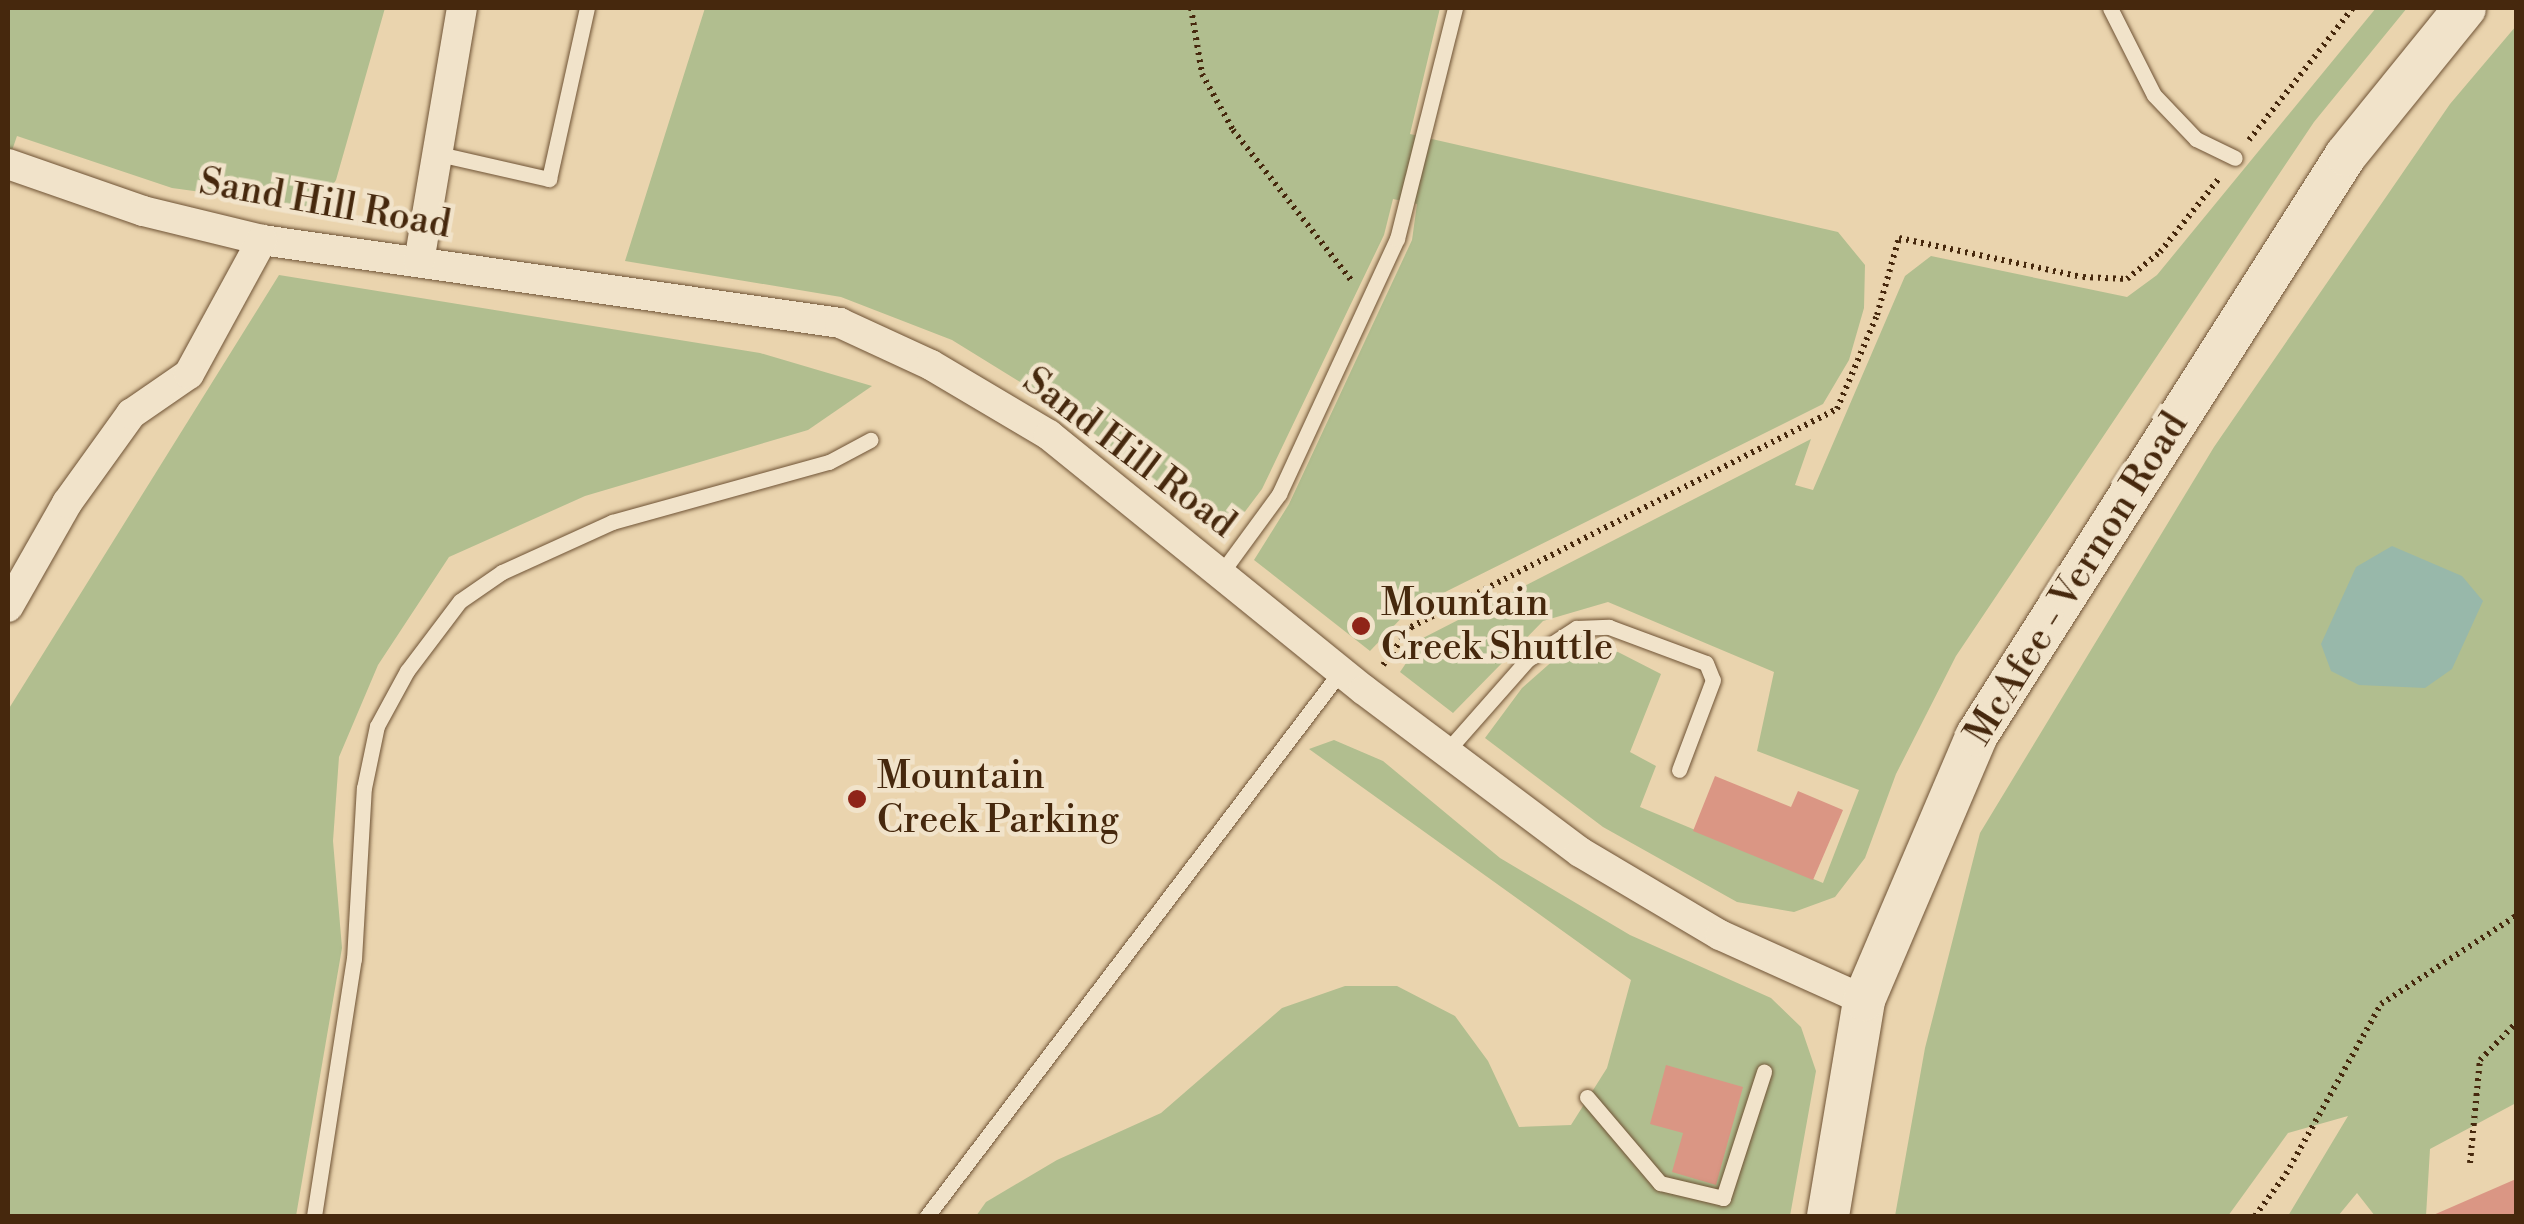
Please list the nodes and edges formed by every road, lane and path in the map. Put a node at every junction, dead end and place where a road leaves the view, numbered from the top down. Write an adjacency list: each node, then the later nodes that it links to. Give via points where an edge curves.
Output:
1 (462, 8): 8 (street)
2 (587, 8): 8 (lane, via 550,178)
3 (1190, 8): 13 (path, via 1202,74 1233,130)
4 (1455, 8): 13 (lane, via 1397,239)
5 (2110, 8): 9 (lane, via 2154,95 2196,139)
6 (2353, 8): 9 (path)
7 (2465, 8): 21 (main road, McAfee - Vernon Road, via 2346,155 1977,736)
8 (439, 154): 12 (street)
9 (2235, 158): 17 (path, via 2160,252 2127,279 2082,277 1899,238 1877,314 1836,408 1412,627)
10 (8, 164): 11 (street, Sand Hill Road, via 144,211)
11 (262, 240): 12 (street, Sand Hill Road); 16 (street, via 189,374 131,414 68,503)
12 (420, 262): 15 (street, Sand Hill Road, via 840,324 931,365 1049,435)
13 (1369, 299): 15 (lane, via 1279,494)
14 (870, 440): 26 (lane, via 828,462 612,522 502,572 460,602 407,671 377,726 364,788 354,959)
15 (1222, 572): 17 (street, Sand Hill Road)
16 (8, 607)
17 (1353, 680): 18 (street, Sand Hill Road); 27 (lane)
18 (1446, 752): 19 (lane, via 1527,660 1576,628 1609,627 1706,663 1713,680); 21 (street, Sand Hill Road, via 1580,852 1720,935)
19 (1679, 770)
20 (2516, 916): 29 (path, via 2381,1004 2286,1174)
21 (1864, 1000): 28 (main road, McAfee - Vernon Road)
22 (2516, 1023): 25 (path, via 2480,1060)
23 (1764, 1072): 24 (lane, via 1723,1198 1660,1184)
24 (1587, 1096)
25 (2470, 1163)
26 (314, 1216)
27 (927, 1216)
28 (1828, 1216)
29 (2254, 1216)

